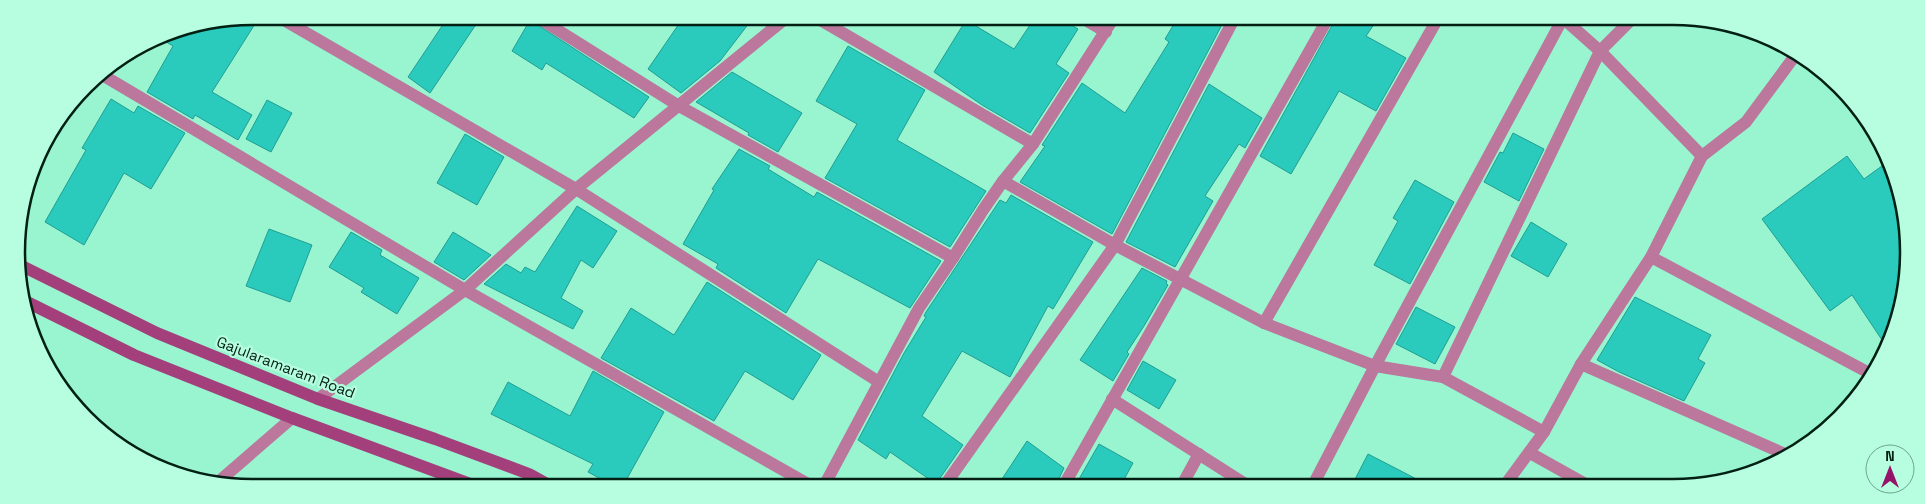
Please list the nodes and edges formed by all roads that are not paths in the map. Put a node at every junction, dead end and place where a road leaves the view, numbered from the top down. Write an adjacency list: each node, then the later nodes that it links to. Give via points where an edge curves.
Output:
1 (293, 25): 21 (street)
2 (550, 25): 17 (street)
3 (778, 25): 17 (street)
4 (829, 25): 18 (street)
5 (1094, 25): 13 (street)
6 (1110, 25): 13 (street)
7 (1231, 25): 22 (street)
8 (1324, 25): 26 (street)
9 (1434, 25): 29 (street)
10 (1561, 25): 31 (street)
11 (1570, 25): 14 (street)
12 (1626, 25): 14 (street)
13 (1106, 32): 18 (street)
14 (1600, 51): 19 (street); 33 (street)
15 (1793, 59): 19 (street, via 1746,122)
16 (107, 78): 27 (street)
17 (680, 106): 21 (street); 24 (street)
18 (1033, 144): 20 (street)
19 (1702, 156): 23 (street)
20 (1003, 181): 22 (street); 24 (street)
21 (576, 189): 27 (street); 34 (street)
22 (1115, 245): 26 (street); 47 (street)
23 (1651, 257): 30 (street); 32 (street)
24 (954, 258): 34 (street, via 919,308)
25 (25, 268): 35 (main road, Gajularamaram Road, via 156,333)
26 (1180, 280): 29 (street); 36 (street)
27 (465, 290): 35 (street); 45 (street)
28 (31, 304): 37 (main road, via 134,355)
29 (1264, 323): 31 (street)
30 (1581, 364): 38 (street); 39 (street)
31 (1375, 366): 33 (street); 51 (street)
32 (1866, 371)
33 (1444, 377): 38 (street)
34 (879, 382): 46 (street)
35 (318, 399): 44 (main road, Gajularamaram Road)
36 (1112, 399): 41 (street); 48 (street)
37 (292, 418): 42 (street); 43 (main road)
38 (1544, 432): 40 (street)
39 (1780, 452)
40 (1530, 453): 52 (street); 53 (street)
41 (1199, 454): 49 (street); 50 (street)
42 (224, 477)
43 (457, 479)
44 (538, 479)
45 (799, 479)
46 (828, 479)
47 (949, 479)
48 (1067, 479)
49 (1185, 479)
50 (1238, 479)
51 (1316, 479)
52 (1510, 479)
53 (1576, 479)

